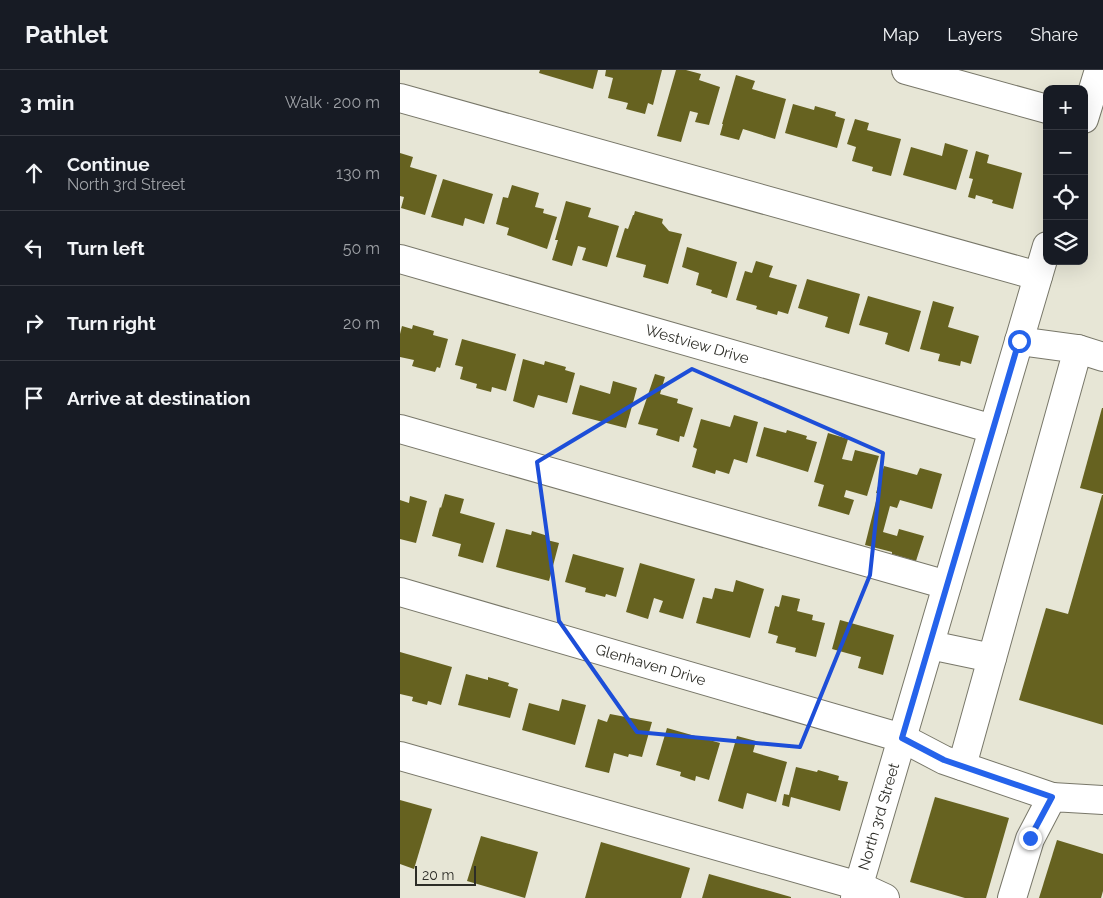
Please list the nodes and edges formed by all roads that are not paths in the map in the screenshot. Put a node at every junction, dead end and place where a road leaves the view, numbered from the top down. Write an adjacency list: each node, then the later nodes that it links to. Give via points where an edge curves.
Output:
1 (906, 70): 5 (street)
2 (1099, 70): 4 (street)
3 (400, 98): 8 (street)
4 (1088, 106)
5 (1043, 108)
6 (400, 259): 11 (street, Westview Drive)
7 (1043, 259): 8 (street, North 3rd Street)
8 (1038, 276): 9 (street, North 3rd Street)
9 (1019, 341): 10 (street); 11 (street, North 3rd Street)
10 (1090, 353): 16 (street)
11 (993, 428): 13 (street, North 3rd Street)
12 (400, 429): 13 (street)
13 (947, 585): 15 (street, North 3rd Street)
14 (400, 592): 17 (street, Glenhaven Drive)
15 (930, 645): 16 (street); 17 (street, North 3rd Street)
16 (992, 658): 19 (street)
17 (902, 738): 19 (street, Glenhaven Drive); 22 (street, North 3rd Street)
18 (400, 756): 22 (street)
19 (962, 766): 20 (street, Glenhaven Drive)
20 (1052, 797): 21 (street, Glenhaven Drive); 24 (street, via 1030,838)
21 (1103, 800)
22 (857, 892): 23 (street)
23 (885, 898)
24 (1012, 898)

